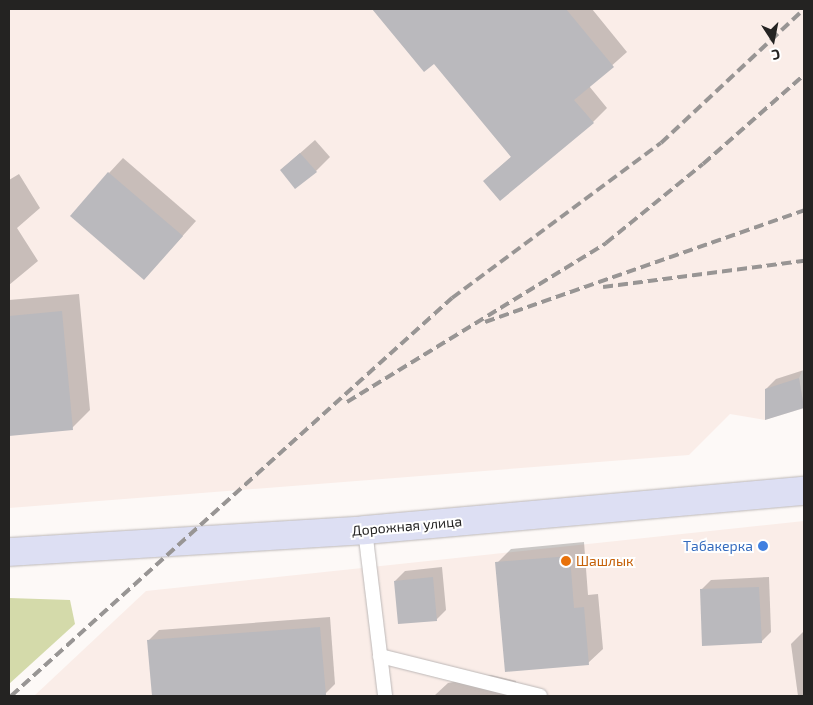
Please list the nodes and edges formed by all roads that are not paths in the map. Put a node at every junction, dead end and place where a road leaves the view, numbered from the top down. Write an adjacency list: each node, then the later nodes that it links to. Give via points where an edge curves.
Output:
1 (804, 491): 2 (street, Дорожная улица)
2 (365, 530): 3 (street, Дорожная улица); 4 (lane)
3 (9, 552)
4 (380, 656): 5 (lane); 6 (lane)
5 (385, 696)
6 (540, 696)

